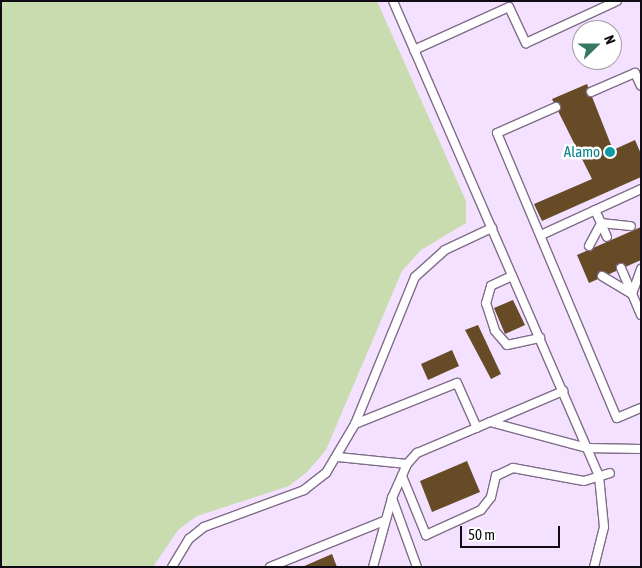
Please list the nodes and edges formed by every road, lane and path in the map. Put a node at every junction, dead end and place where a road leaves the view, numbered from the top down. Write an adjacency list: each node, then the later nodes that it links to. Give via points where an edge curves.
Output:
1 (393, 1): 3 (lane)
2 (617, 1): 3 (lane, via 526,43 509,7)
3 (414, 50): 11 (lane)
4 (641, 86): 5 (lane, via 635,73)
5 (591, 92)
6 (556, 108): 12 (lane, via 496,133)
7 (641, 190): 8 (lane)
8 (595, 210): 9 (lane); 12 (lane)
9 (601, 223): 10 (lane); 13 (lane); 14 (lane)
10 (631, 226)
11 (492, 228): 17 (lane); 25 (lane, via 445,250 415,277)
12 (541, 234): 23 (lane, via 617,418)
13 (607, 237)
14 (589, 246)
15 (621, 268): 19 (lane)
16 (641, 270): 19 (lane)
17 (512, 276): 21 (lane); 21 (lane, via 491,286 486,303 494,331 507,345)
18 (602, 276): 19 (lane)
19 (632, 294): 20 (lane)
20 (641, 315)
21 (540, 338): 22 (lane)
22 (563, 391): 24 (lane); 27 (lane)
23 (641, 408)
24 (490, 422): 26 (lane); 27 (lane)
25 (355, 424): 26 (lane, via 457,383); 29 (lane)
26 (477, 428): 30 (lane, via 417,453)
27 (587, 448): 28 (lane); 33 (lane)
28 (641, 448)
29 (338, 457): 30 (lane); 36 (lane, via 304,490 204,526 189,539)
30 (407, 464): 32 (lane)
31 (610, 473): 33 (lane)
32 (402, 476): 33 (lane, via 426,535 481,510 491,497 496,476 513,468 584,481); 34 (lane)
33 (599, 476): 40 (lane, via 604,527)
34 (392, 498): 35 (lane); 39 (lane)
35 (384, 521): 37 (lane); 38 (lane)
36 (172, 567)
37 (270, 567)
38 (373, 567)
39 (417, 567)
40 (594, 567)

